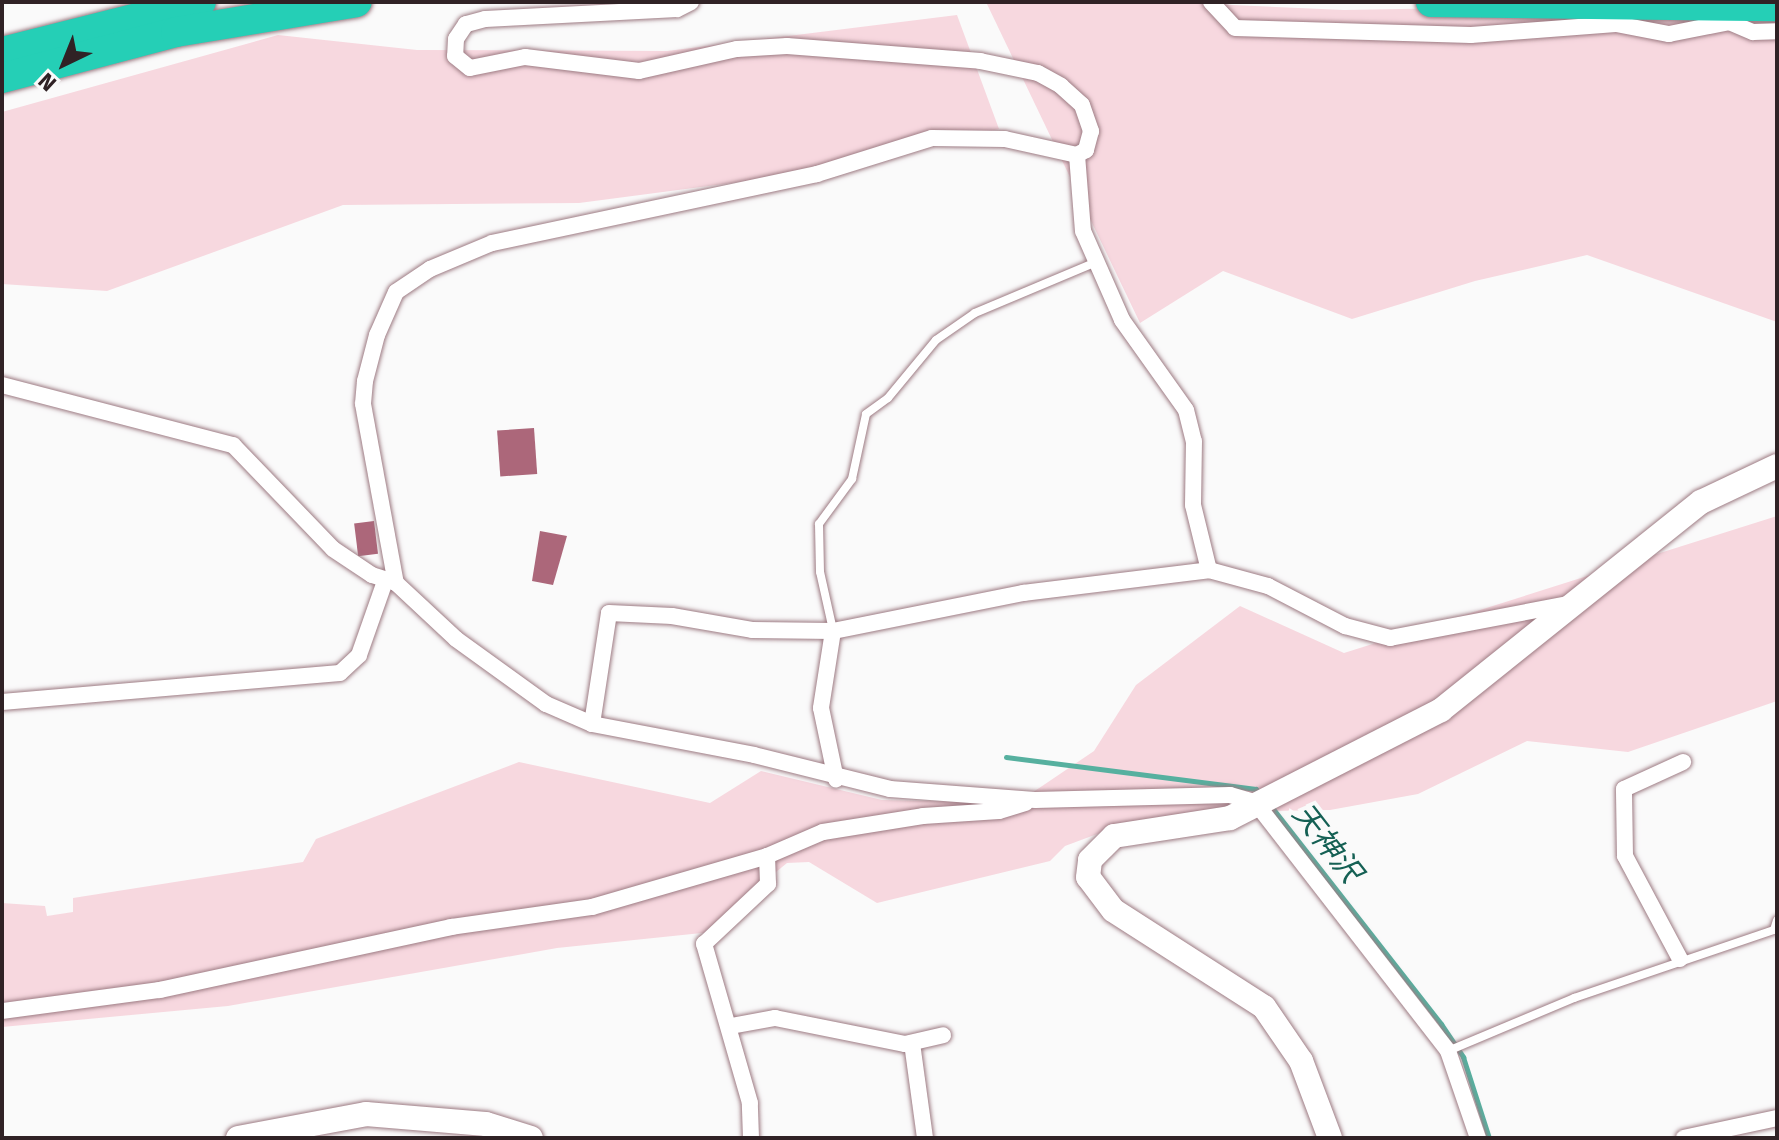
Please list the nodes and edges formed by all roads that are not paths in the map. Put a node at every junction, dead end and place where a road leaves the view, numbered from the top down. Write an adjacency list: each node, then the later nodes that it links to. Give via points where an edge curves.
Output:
1 (201, 2): 8 (highway)
2 (357, 2): 9 (highway, via 176,32)
3 (691, 2): 10 (street, via 677,9 485,19 466,24 456,39 455,56 470,68 525,57 639,71 737,49 787,46 980,61 1038,73 1082,105 1091,131 1086,150)
4 (1211, 2): 7 (street, via 1235,28 1471,35 1616,24 1669,34 1729,22 1753,32)
5 (1431, 2): 6 (highway, via 1578,8)
6 (1777, 6)
7 (1777, 31)
8 (2, 52)
9 (2, 78)
10 (1077, 155): 11 (street, via 1083,231); 15 (street, via 1005,139 932,138 817,174 492,243 430,269 396,292 365,381 363,404)
11 (1100, 260): 14 (street, via 1136,345 1186,410 1194,441 1193,505); 17 (lane, via 975,313 936,340 888,398 866,414 852,479 819,524 820,572)
12 (2, 385): 15 (street, via 233,445 258,465 322,539)
13 (1777, 466): 16 (street, via 1701,502)
14 (1209, 570): 16 (street, via 1268,586 1345,626 1390,638); 17 (street, via 1023,593)
15 (391, 582): 18 (street, via 359,655 340,673); 19 (street, via 434,621 546,704)
16 (1585, 600): 23 (street, via 1441,710)
17 (833, 631): 19 (street, via 752,630 672,616 609,613); 21 (street, via 821,708)
18 (2, 702)
19 (592, 724): 21 (street, via 741,752)
20 (1683, 762): 26 (street, via 1624,789 1625,856)
21 (836, 779): 22 (street, via 890,789)
22 (1035, 800): 23 (street, via 1230,795); 24 (street, via 999,811 923,816 823,832)
23 (1255, 802): 31 (street); 38 (street, via 1216,822 1114,836 1090,860 1088,877 1113,910 1264,1007 1301,1061)
24 (767, 856): 27 (street, via 592,907 451,927 160,990); 28 (street, via 768,884 704,944)
25 (1777, 920): 26 (lane, via 1774,930)
26 (1680, 959): 31 (lane)
27 (2, 1011)
28 (731, 1026): 30 (street, via 775,1018); 36 (street, via 750,1103)
29 (943, 1035): 30 (street)
30 (912, 1043): 37 (street)
31 (1448, 1051): 33 (street)
32 (1777, 1118): 39 (street)
33 (1472, 1136)
34 (238, 1138): 35 (street, via 366,1114 486,1124)
35 (531, 1138)
36 (751, 1138)
37 (925, 1138)
38 (1330, 1138)
39 (1684, 1138)

